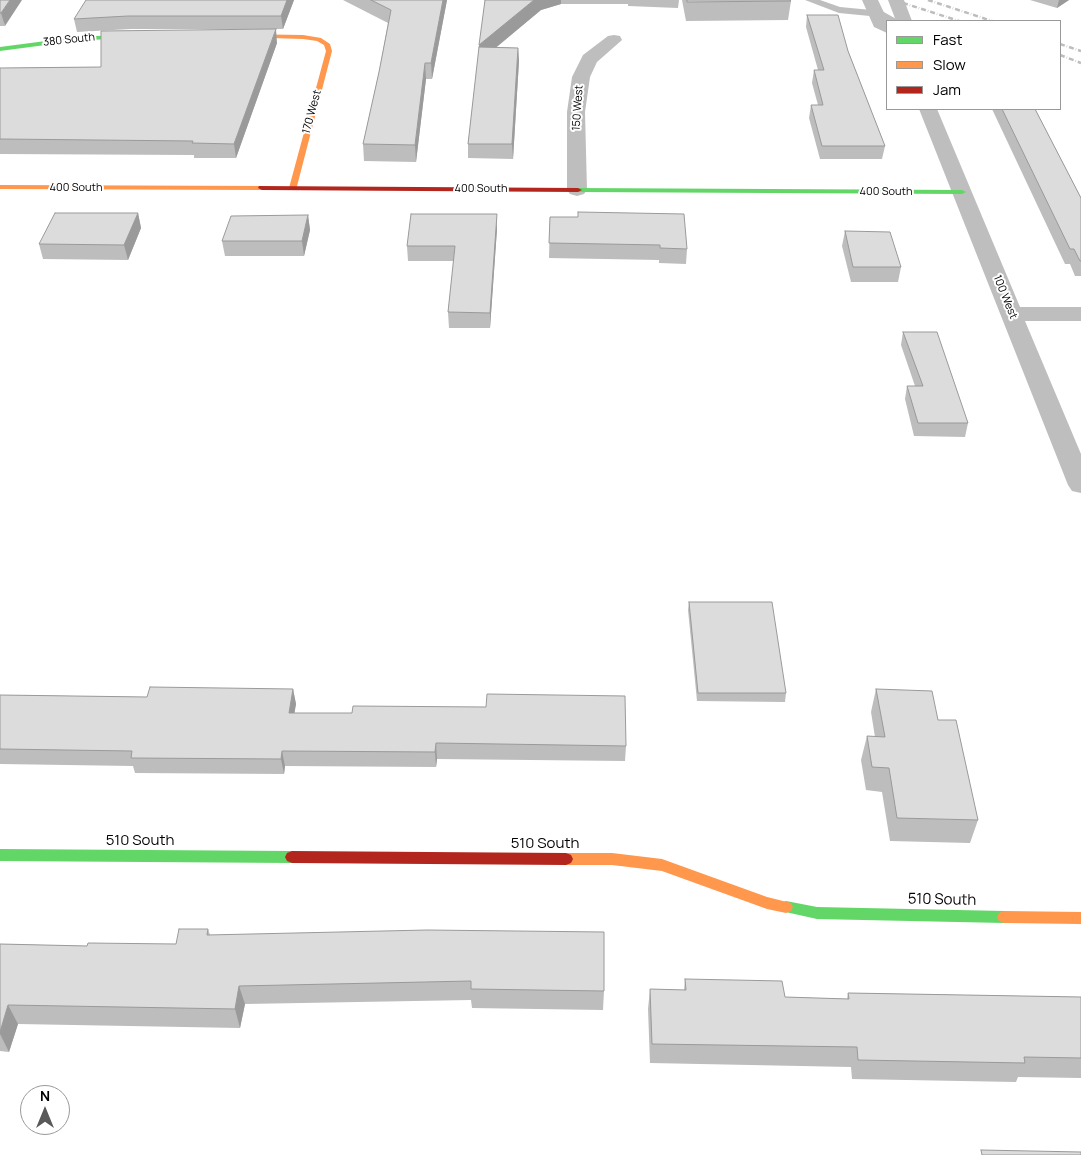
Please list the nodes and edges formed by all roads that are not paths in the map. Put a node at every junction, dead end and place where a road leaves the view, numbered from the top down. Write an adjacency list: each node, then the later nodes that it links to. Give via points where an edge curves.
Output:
1 (810, 0): 3 (lane, via 839,10)
2 (896, 0): 5 (street)
3 (873, 6): 4 (lane); 6 (street, via 880,23)
4 (894, 20)
5 (904, 20)
6 (886, 27)
7 (147, 36): 10 (street, 380 South, via 103,37)
8 (223, 36): 13 (street, 170 West, via 283,36 319,39 327,44 328,51)
9 (614, 40): 14 (street, 150 West, via 589,60 581,77 576,112)
10 (0, 49)
11 (928, 110): 15 (street, 100 West)
12 (0, 187): 13 (street, 400 South)
13 (293, 188): 14 (street, 400 South)
14 (577, 190): 15 (street, 400 South)
15 (962, 192): 16 (street, 100 West)
16 (1012, 314): 17 (street); 18 (street, 100 West)
17 (1081, 314)
18 (1079, 477)
19 (0, 855): 20 (street, 510 South, via 612,859 662,865 767,903 817,913)
20 (1081, 918)

